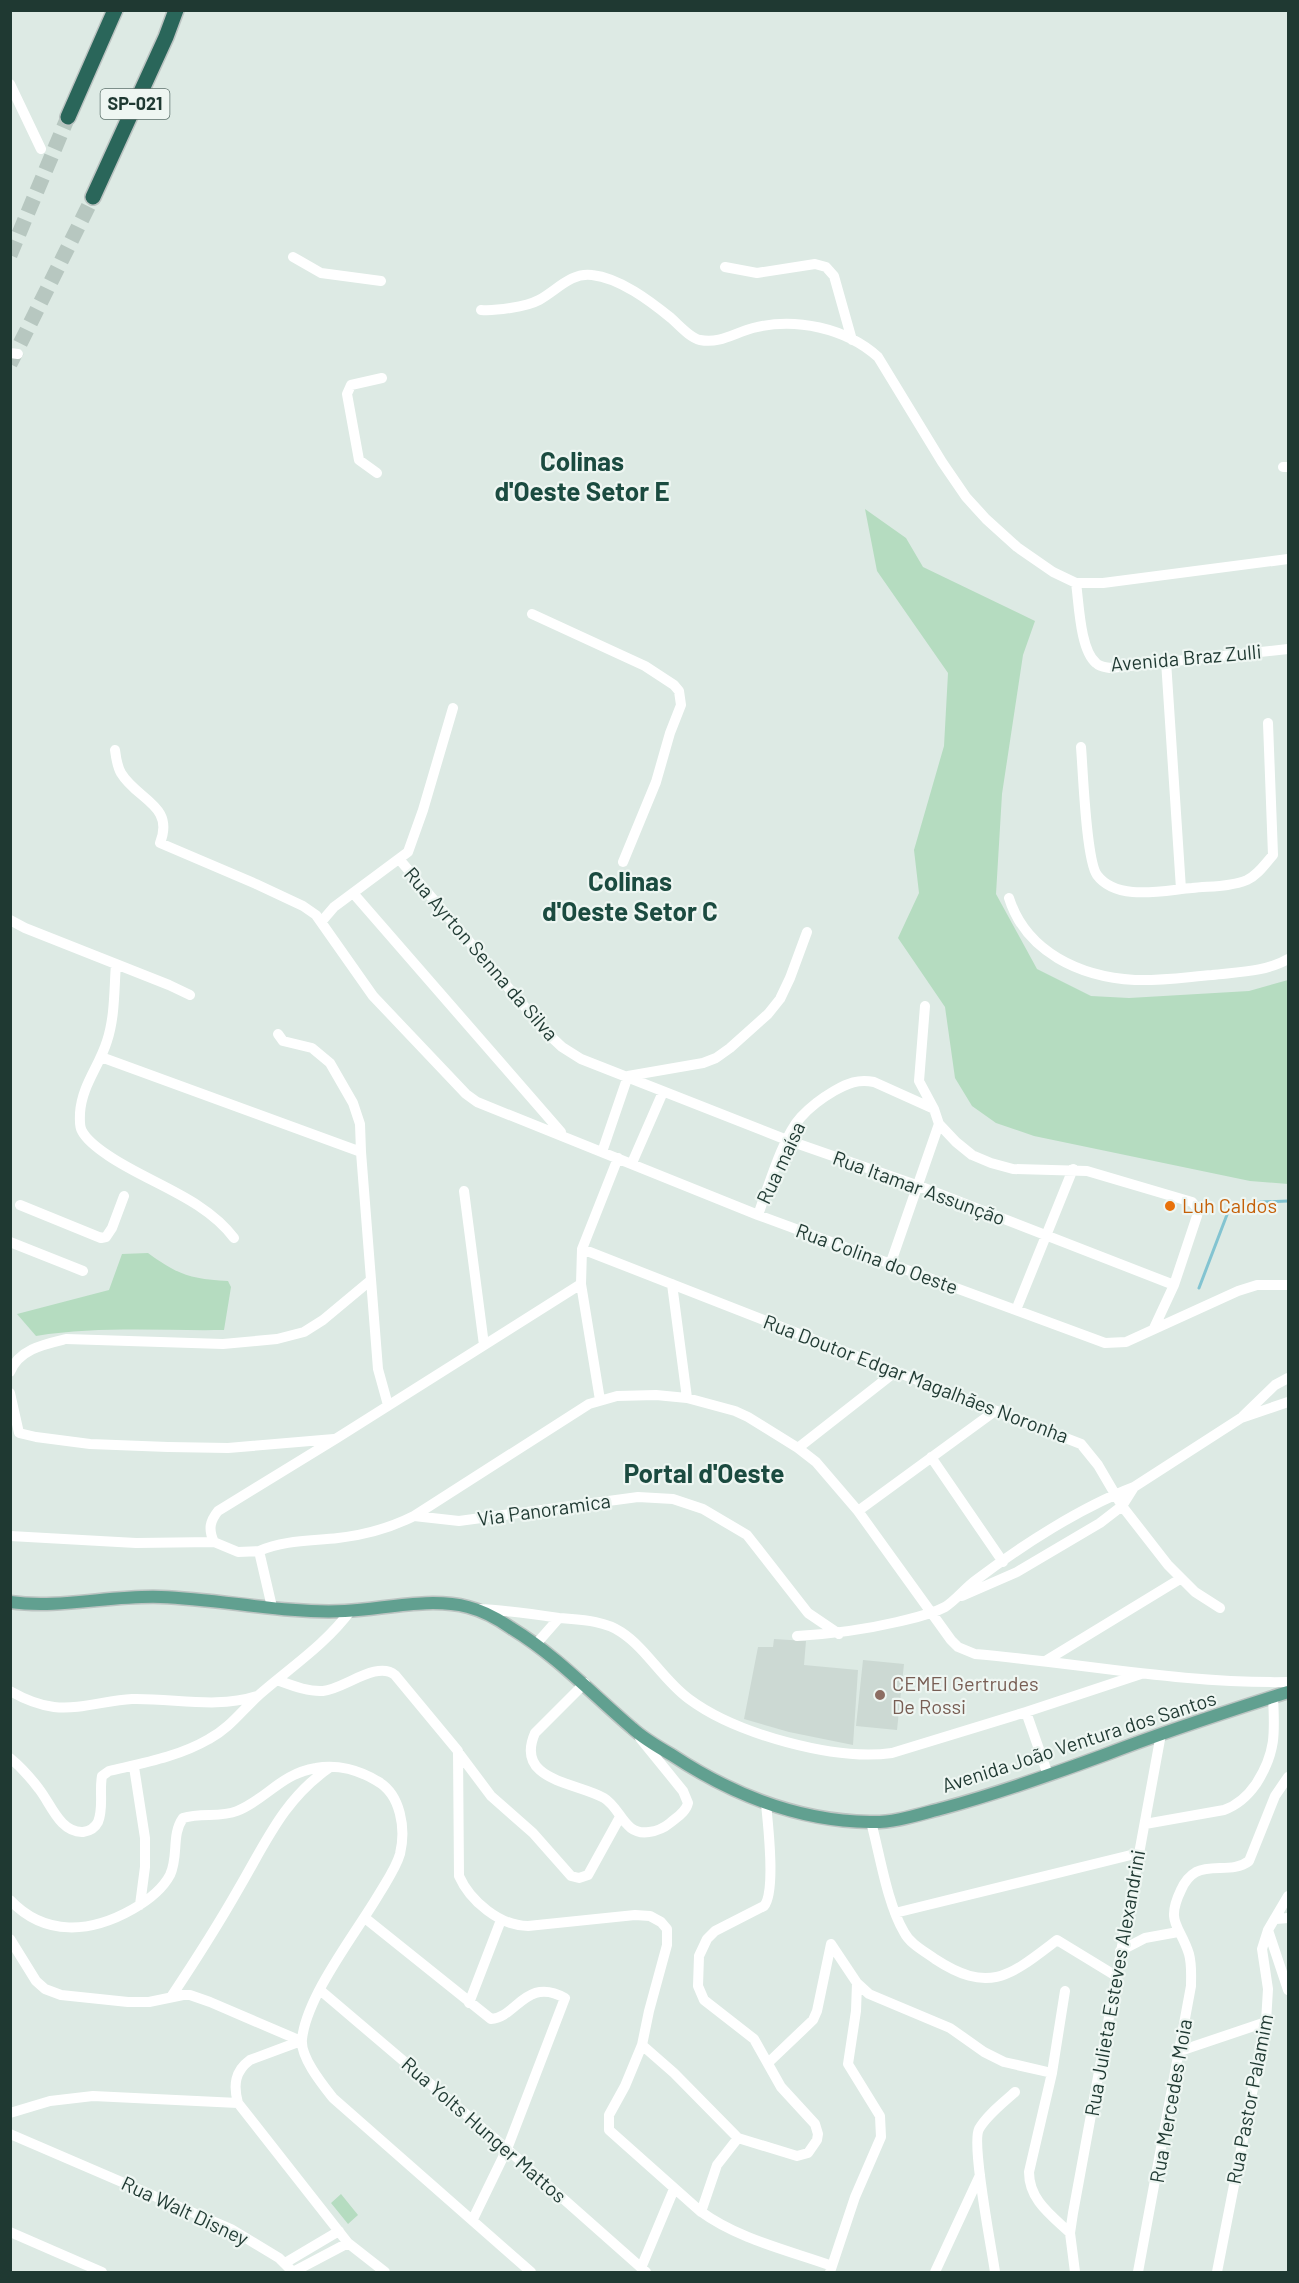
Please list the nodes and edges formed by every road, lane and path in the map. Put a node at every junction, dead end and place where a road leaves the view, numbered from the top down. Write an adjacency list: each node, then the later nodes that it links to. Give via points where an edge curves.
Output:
1 (116, 10): 4 (highway, SP-021)
2 (176, 10): 6 (highway, SP-021)
3 (10, 84): 5 (street)
4 (68, 117)
5 (41, 149)
6 (93, 197)
7 (293, 257): 9 (street, via 321,273)
8 (725, 267): 11 (street, via 757,273 815,264 826,267 834,276)
9 (381, 281)
10 (481, 310): 11 (street, via 537,301 573,277 592,275 619,284 656,306 697,340 712,342 754,328 795,325 818,327)
11 (852, 340): 15 (street, via 878,357 942,462 986,519 1017,547)
12 (382, 378): 13 (street, via 351,385 347,394 359,460)
13 (377, 473)
14 (1288, 559): 15 (street, via 1103,583)
15 (1076, 583): 18 (street, Avenida Braz Zulli, via 1086,645 1096,664 1110,668)
16 (532, 614): 24 (street, via 645,666 679,691 681,705 656,782)
17 (1288, 649): 18 (street, Avenida Braz Zulli)
18 (1166, 661): 25 (street)
19 (453, 708): 23 (street, via 412,845)
20 (1268, 723): 25 (street, via 1273,855 1258,873 1235,884)
21 (1081, 747): 25 (street, via 1090,852 1096,874 1107,884 1138,893)
22 (115, 750): 29 (street, via 120,772 165,822 160,843 303,906)
23 (399, 859): 26 (street); 37 (street, Rua Ayrton Senna da Silva, via 547,1033 581,1059)
24 (623, 862)
25 (1181, 889)
26 (354, 893): 29 (street); 41 (street)
27 (1008, 898): 31 (street, via 1020,925 1050,954 1067,964 1117,978 1239,972)
28 (10, 920): 32 (street)
29 (322, 921): 41 (street, Rua Colina do Oeste, via 373,996 466,1094 488,1107)
30 (807, 932): 37 (street, via 780,999 730,1048 703,1063)
31 (1288, 959)
32 (116, 964): 33 (street); 36 (street, via 110,1031)
33 (190, 995)
34 (925, 1006): 39 (street, via 919,1081)
35 (278, 1034): 43 (street, via 283,1041 312,1048 330,1063 353,1103 360,1124)
36 (101, 1057): 43 (street); 54 (street, via 81,1102 82,1131 117,1161 195,1204)
37 (628, 1076): 38 (street, Rua Ayrton Senna da Silva); 44 (street)
38 (663, 1092): 42 (street, Rua Itamar Assunção); 46 (street)
39 (934, 1109): 40 (street); 42 (street, Rua maísa, via 874,1082 857,1081 819,1100 799,1118)
40 (939, 1124): 47 (street, via 964,1148 991,1163 1013,1169); 48 (street)
41 (563, 1135): 44 (street, Rua Colina do Oeste)
42 (788, 1140): 48 (street, Rua Itamar Assunção); 52 (street, Rua maísa)
43 (361, 1152): 59 (street)
44 (602, 1152): 45 (street, Rua Colina do Oeste)
45 (618, 1158): 46 (street, Rua Colina do Oeste); 56 (street)
46 (632, 1163): 52 (street, Rua Colina do Oeste)
47 (1073, 1169): 53 (street); 62 (street, via 1192,1202 1198,1209 1197,1216)
48 (919, 1186): 53 (street, Rua Itamar Assunção); 57 (street)
49 (464, 1191): 66 (street)
50 (124, 1196): 51 (street, via 112,1228 101,1238)
51 (20, 1205)
52 (758, 1215): 57 (street, Rua Colina do Oeste)
53 (1046, 1235): 62 (street, Rua Itamar Assunção); 64 (street)
54 (234, 1238)
55 (10, 1242): 58 (street)
56 (582, 1249): 60 (street); 61 (street, Rua Doutor Edgar Magalhães Noronha)
57 (890, 1265): 64 (street, Rua Colina do Oeste)
58 (83, 1271)
59 (371, 1281): 67 (street, via 304,1332 277,1339 223,1344 66,1339 29,1351); 74 (street, via 378,1369)
60 (580, 1284): 66 (street); 72 (street)
61 (672, 1284): 68 (street, Rua Doutor Edgar Magalhães Noronha); 71 (street)
62 (1174, 1285): 65 (street)
63 (1288, 1285): 65 (street, Rua Colina do Oeste, via 1263,1284 1238,1291)
64 (1016, 1311): 65 (street, Rua Colina do Oeste, via 1105,1343 1126,1342)
65 (1154, 1328)
66 (484, 1345): 74 (street)
67 (10, 1372)
68 (895, 1372): 75 (street, Rua Doutor Edgar Magalhães Noronha); 79 (street)
69 (1288, 1378): 76 (street, via 1275,1385)
70 (10, 1393): 77 (street)
71 (687, 1398): 72 (street, via 656,1395); 79 (street, via 735,1411)
72 (600, 1400): 85 (street)
73 (1288, 1402): 76 (street)
74 (388, 1406): 78 (street)
75 (995, 1411): 80 (street); 82 (street, Rua Doutor Edgar Magalhães Noronha, via 1080,1444)
76 (1241, 1418): 81 (street)
77 (15, 1432): 78 (street, via 90,1444 168,1447 228,1448)
78 (337, 1438): 87 (street, via 218,1511 210,1527)
79 (798, 1448): 84 (street, via 816,1462)
80 (931, 1457): 84 (street); 89 (street)
81 (1134, 1487): 82 (street); 83 (street)
82 (1115, 1494): 83 (street, Rua Doutor Edgar Magalhães Noronha); 89 (street)
83 (1122, 1506): 90 (street, Rua Doutor Edgar Magalhães Noronha); 91 (street, via 1017,1572)
84 (858, 1510): 97 (street)
85 (414, 1516): 88 (street, via 383,1530); 99 (street, Via Panoramica, via 459,1521 638,1497 673,1499 703,1509 747,1535 808,1612)
86 (10, 1536): 87 (street, via 136,1543)
87 (214, 1542): 88 (street, via 238,1552)
88 (259, 1551): 93 (street)
89 (1003, 1562): 91 (street)
90 (1180, 1579): 95 (street, Rua Doutor Edgar Magalhães Noronha); 102 (street)
91 (953, 1599): 97 (street)
92 (10, 1602): 93 (main road, Avenida João Ventura dos Santos, via 58,1604 163,1597)
93 (272, 1607): 96 (main road, Avenida João Ventura dos Santos)
94 (474, 1608): 96 (main road, Avenida João Ventura dos Santos, via 443,1603); 98 (street); 101 (main road, Avenida João Ventura dos Santos)
95 (1220, 1608)
96 (351, 1610): 104 (street, via 338,1628)
97 (932, 1613): 99 (street); 102 (street, via 951,1640 965,1651)
98 (559, 1618): 101 (street); 111 (street, via 592,1621 621,1632 676,1688 705,1709 808,1747 845,1753 892,1753)
99 (839, 1634): 100 (street)
100 (797, 1636)
101 (537, 1643): 106 (main road, Avenida João Ventura dos Santos)
102 (1047, 1660): 103 (street)
103 (1144, 1673): 105 (street); 111 (street)
104 (277, 1680): 109 (street); 114 (street, via 322,1691 375,1671 391,1672)
105 (1288, 1682)
106 (585, 1683): 112 (main road, Avenida João Ventura dos Santos); 121 (street, via 535,1733 531,1759 547,1776 604,1798)
107 (10, 1691): 109 (street, via 38,1705 57,1708 132,1700 228,1703)
108 (1288, 1692): 110 (main road, Avenida João Ventura dos Santos)
109 (258, 1696): 117 (street, via 230,1725 209,1739)
110 (1273, 1697): 113 (main road, Avenida João Ventura dos Santos); 123 (street, via 1272,1750 1248,1796 1224,1810)
111 (1026, 1712): 118 (street)
112 (636, 1731): 120 (main road, Avenida João Ventura dos Santos, via 712,1779); 121 (street, via 688,1803 683,1812 657,1830 640,1833)
113 (1161, 1734): 118 (main road, Avenida João Ventura dos Santos); 123 (street, Rua Julieta Esteves Alexandrini)
114 (458, 1752): 121 (street, via 491,1796 533,1833 571,1876 588,1875); 132 (street, via 459,1876 468,1891)
115 (10, 1758): 117 (street, via 37,1786 62,1823 81,1832 97,1825 102,1776)
116 (331, 1766): 127 (street, via 290,1776 236,1812 183,1818 176,1832 174,1864 169,1876); 129 (street, via 381,1782 400,1812 399,1856); 142 (street, via 309,1782 283,1812)
117 (134, 1767): 127 (street, via 145,1838)
118 (1048, 1775): 122 (main road, Avenida João Ventura dos Santos, via 926,1813)
119 (1288, 1777): 134 (street, Rua Mercedes Moia, via 1271,1806 1249,1861 1198,1871 1189,1877 1175,1902)
120 (766, 1803): 122 (main road, Avenida João Ventura dos Santos, via 812,1815); 148 (street, via 770,1873 767,1902 707,1939 699,1956 698,1986 704,2000 754,2039)
121 (620, 1817)
122 (871, 1822): 128 (street)
123 (1145, 1824): 124 (street, Rua Julieta Esteves Alexandrini)
124 (1139, 1853): 128 (street); 136 (street, Rua Julieta Esteves Alexandrini)
125 (1288, 1896): 131 (street, Rua Pastor Palamim)
126 (10, 1900): 127 (street, via 37,1921 66,1927 97,1925)
127 (140, 1905)
128 (895, 1913): 137 (street, via 904,1934 915,1946 968,1976 988,1978 1019,1969 1057,1940)
129 (365, 1918): 139 (street); 143 (street)
130 (1288, 1918): 131 (street)
131 (1276, 1919): 133 (street, Rua Pastor Palamim)
132 (501, 1920): 143 (street); 146 (street, via 528,1926 635,1915 662,1922 667,1929 668,1945)
133 (1268, 1930): 140 (street); 144 (street, Rua Pastor Palamim, via 1262,1949 1268,1989)
134 (1178, 1932): 136 (street, via 1145,1938); 147 (street, Rua Mercedes Moia, via 1191,1969)
135 (10, 1939): 142 (street, via 36,1981 61,1995 128,2002)
136 (1120, 1951): 137 (street, Rua Julieta Esteves Alexandrini)
137 (1116, 1976): 162 (street, Rua Julieta Esteves Alexandrini)
138 (857, 1983): 148 (street, via 831,1944 813,2020); 149 (street, via 883,2001 950,2028 1004,2062); 165 (street, via 848,2064 874,2104 882,2127)
139 (320, 1990): 145 (street); 155 (street, Rua Yolts Hunger Mattos)
140 (1288, 1990)
141 (1065, 1991): 149 (street)
142 (171, 1996): 145 (street, via 199,1997)
143 (469, 2003): 155 (street, via 493,2019 532,1995 549,1992 565,1998)
144 (1266, 2022): 147 (street); 175 (street, Rua Pastor Palamim)
145 (301, 2041): 151 (street, via 244,2065 235,2083); 159 (street, via 309,2062 333,2098)
146 (642, 2045): 154 (street); 157 (street, via 609,2115 609,2130)
147 (1180, 2050): 174 (street, Rua Mercedes Moia)
148 (768, 2063): 154 (street, via 782,2087 815,2124 817,2140 808,2153 797,2156)
149 (1052, 2073): 162 (street, via 1035,2138 1029,2184 1038,2202)
150 (1015, 2092): 156 (street, via 980,2128)
151 (238, 2103): 152 (street, via 93,2096 50,2101); 160 (street)
152 (10, 2113)
153 (10, 2134): 164 (street, Rua Walt Disney, via 231,2229)
154 (738, 2138): 158 (street, via 717,2165)
155 (507, 2149): 159 (street); 166 (street, Rua Yolts Hunger Mattos)
156 (980, 2174): 171 (street); 172 (street)
157 (674, 2189): 158 (street); 166 (street)
158 (701, 2212): 165 (street, via 730,2230)
159 (472, 2219): 170 (street)
160 (339, 2231): 163 (street); 164 (street)
161 (10, 2232): 167 (street)
162 (1070, 2233): 173 (street, Rua Julieta Esteves Alexandrini)
163 (348, 2243): 168 (street); 169 (street)
164 (285, 2263): 168 (street, Rua Walt Disney)
165 (831, 2269)
166 (643, 2270)
167 (102, 2272)
168 (293, 2272)
169 (385, 2272)
170 (531, 2272)
171 (935, 2272)
172 (995, 2272)
173 (1075, 2272)
174 (1138, 2272)
175 (1217, 2272)

